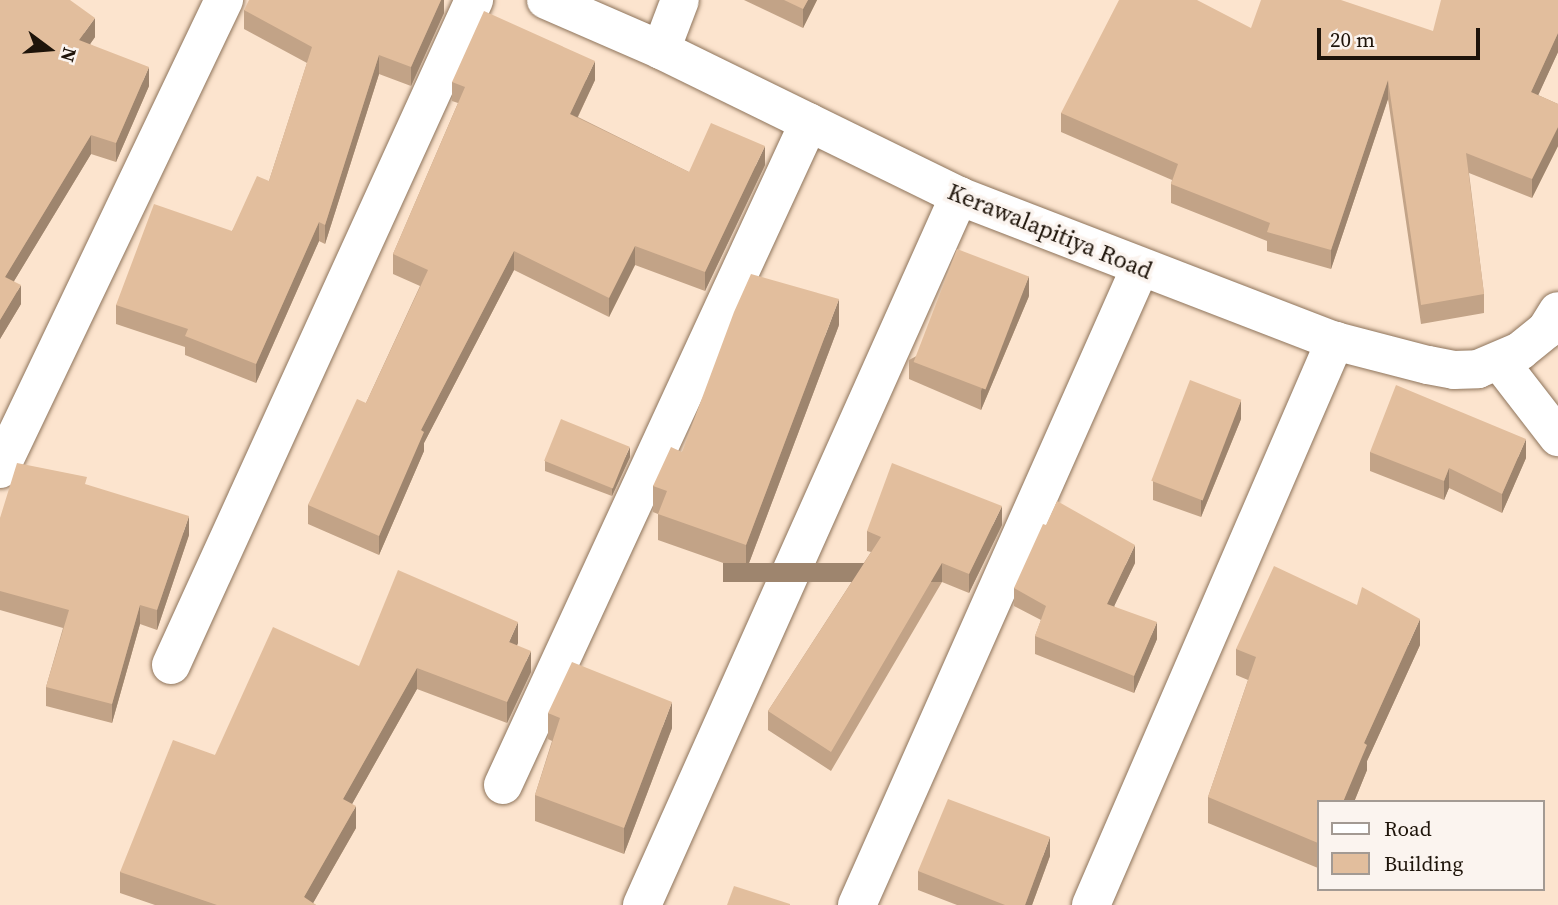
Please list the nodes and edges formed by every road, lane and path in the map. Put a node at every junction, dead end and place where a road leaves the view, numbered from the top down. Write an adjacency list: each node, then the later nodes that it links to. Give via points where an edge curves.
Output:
1 (224, 0): 13 (street)
2 (474, 0): 14 (street)
3 (546, 0): 5 (street, Kerawalapitiya Road)
4 (680, 0): 5 (street)
5 (661, 50): 6 (street, Kerawalapitiya Road)
6 (809, 122): 7 (street, Kerawalapitiya Road); 15 (street)
7 (959, 196): 8 (street, Kerawalapitiya Road); 16 (street)
8 (1140, 268): 10 (street, Kerawalapitiya Road); 17 (street)
9 (1558, 311): 11 (street, Kerawalapitiya Road, via 1546,330)
10 (1335, 341): 11 (street, Kerawalapitiya Road, via 1454,370); 18 (street)
11 (1500, 362): 12 (street)
12 (1558, 437)
13 (0, 469)
14 (171, 665)
15 (503, 785)
16 (642, 905)
17 (857, 905)
18 (1091, 905)

